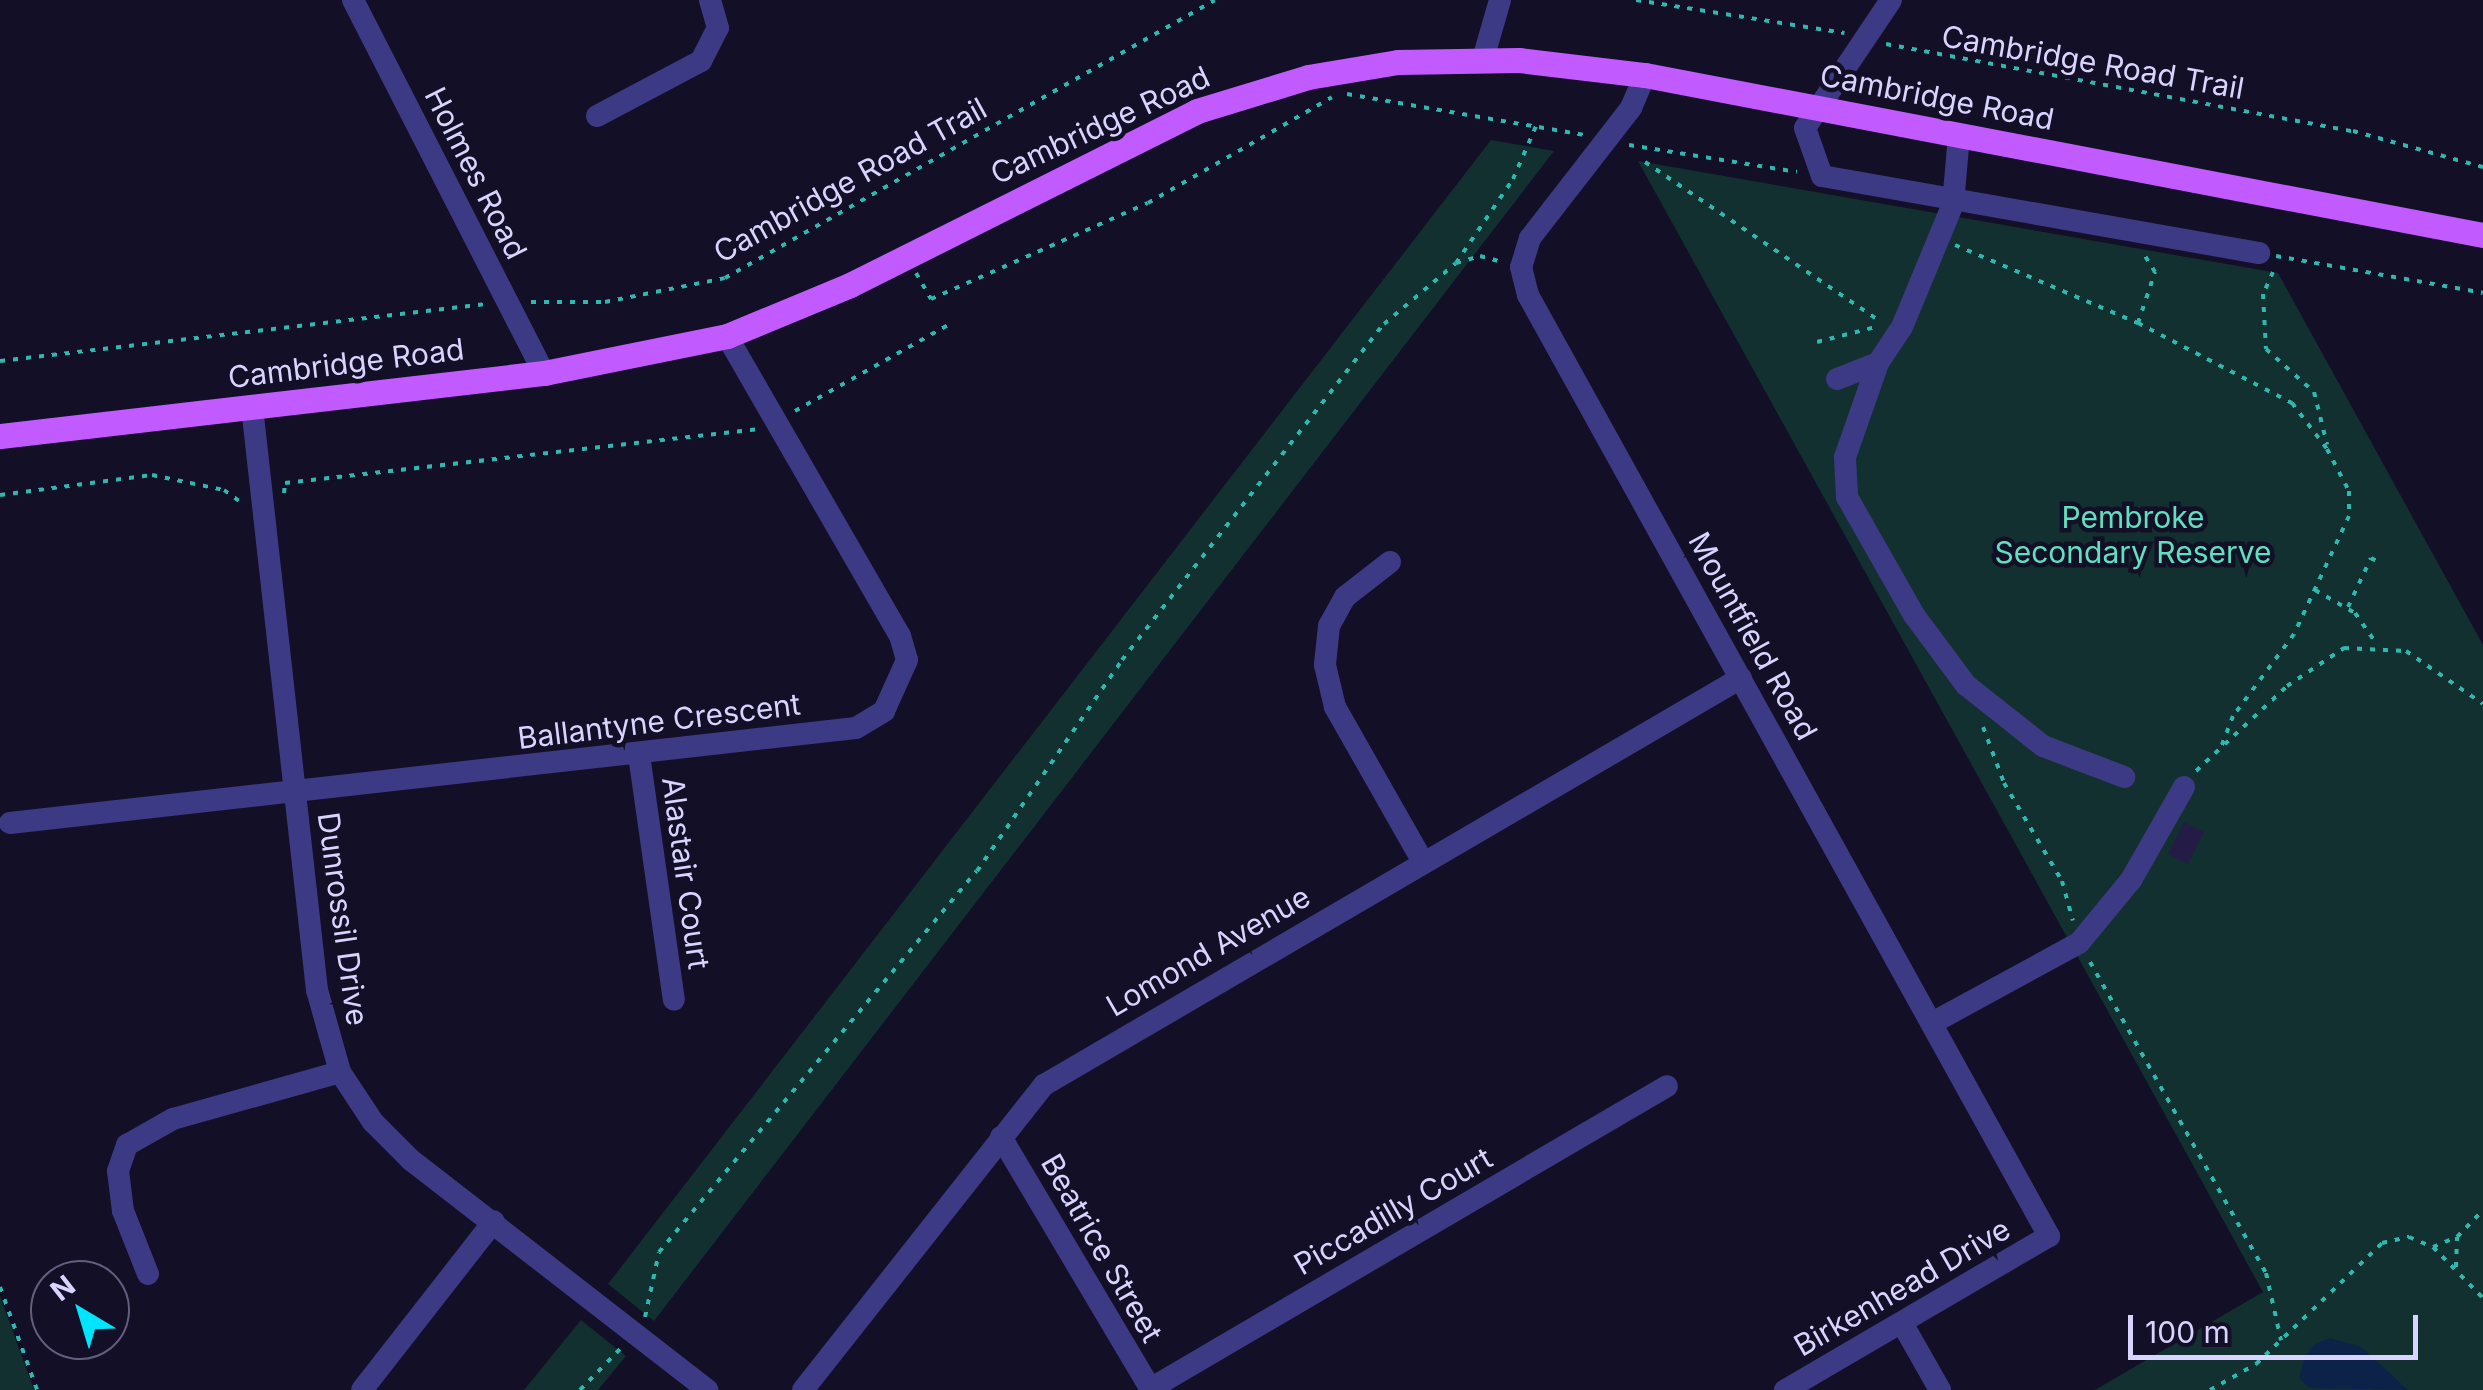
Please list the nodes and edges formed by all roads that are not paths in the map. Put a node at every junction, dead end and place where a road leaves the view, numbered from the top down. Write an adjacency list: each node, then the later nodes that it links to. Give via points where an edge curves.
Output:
1 (353, 0): 15 (street, Holmes Road)
2 (710, 0): 8 (street, via 718,28 701,61)
3 (1500, 0): 5 (street)
4 (1892, 0): 7 (street)
5 (1483, 59): 6 (main road, Cambridge Road); 13 (main road, Cambridge Road, via 1308,77 1152,131 906,256)
6 (1645, 76): 7 (main road, Cambridge Road); 20 (street, Mountfield Road, via 1618,142 1530,238 1521,267 1528,294)
7 (1820, 106): 9 (main road, Cambridge Road); 10 (street, via 1805,128 1822,176)
8 (598, 116)
9 (1960, 135): 10 (street); 11 (main road, Cambridge Road)
10 (1953, 204): 12 (street); 14 (street, via 1942,240 1887,325)
11 (2483, 234)
12 (2266, 262)
13 (728, 336): 15 (main road, Cambridge Road); 21 (street, Ballantyne Crescent, via 907,660 884,711 856,728)
14 (1878, 363): 16 (street); 22 (street, via 1845,456 1847,497 1914,615 1966,685 2043,746)
15 (544, 373): 17 (main road, Cambridge Road)
16 (1837, 379)
17 (252, 407): 18 (main road, Cambridge Road); 24 (street, Dunrossil Drive)
18 (0, 436)
19 (1390, 562): 26 (street, via 1345,597 1330,626 1325,665 1335,707)
20 (1741, 678): 26 (street, Lomond Avenue); 28 (street, Mountfield Road)
21 (639, 756): 24 (street, Ballantyne Crescent); 27 (street, Alastair Court)
22 (2124, 777)
23 (2184, 787): 28 (street, via 2132,880 2076,945)
24 (295, 792): 25 (street, Ballantyne Crescent); 29 (street, Dunrossil Drive, via 318,990)
25 (10, 823)
26 (1423, 862): 31 (street, Lomond Avenue, via 1075,1063 1044,1085)
27 (674, 1000)
28 (1934, 1022): 33 (street, Mountfield Road)
29 (340, 1072): 32 (street, Dunrossil Drive, via 398,1147); 34 (street, via 172,1119 126,1146 118,1171 123,1211)
30 (1667, 1086): 39 (street, Piccadilly Court)
31 (1001, 1137): 38 (street, Lomond Avenue); 39 (street, Beatrice Street)
32 (494, 1221): 36 (street); 37 (street, Dunrossil Drive)
33 (2049, 1236): 35 (street, Birkenhead Drive)
34 (148, 1274)
35 (1902, 1322): 40 (street, Birkenhead Drive); 41 (street)
36 (362, 1390)
37 (707, 1390)
38 (803, 1390)
39 (1150, 1390)
40 (1785, 1390)
41 (1940, 1390)

